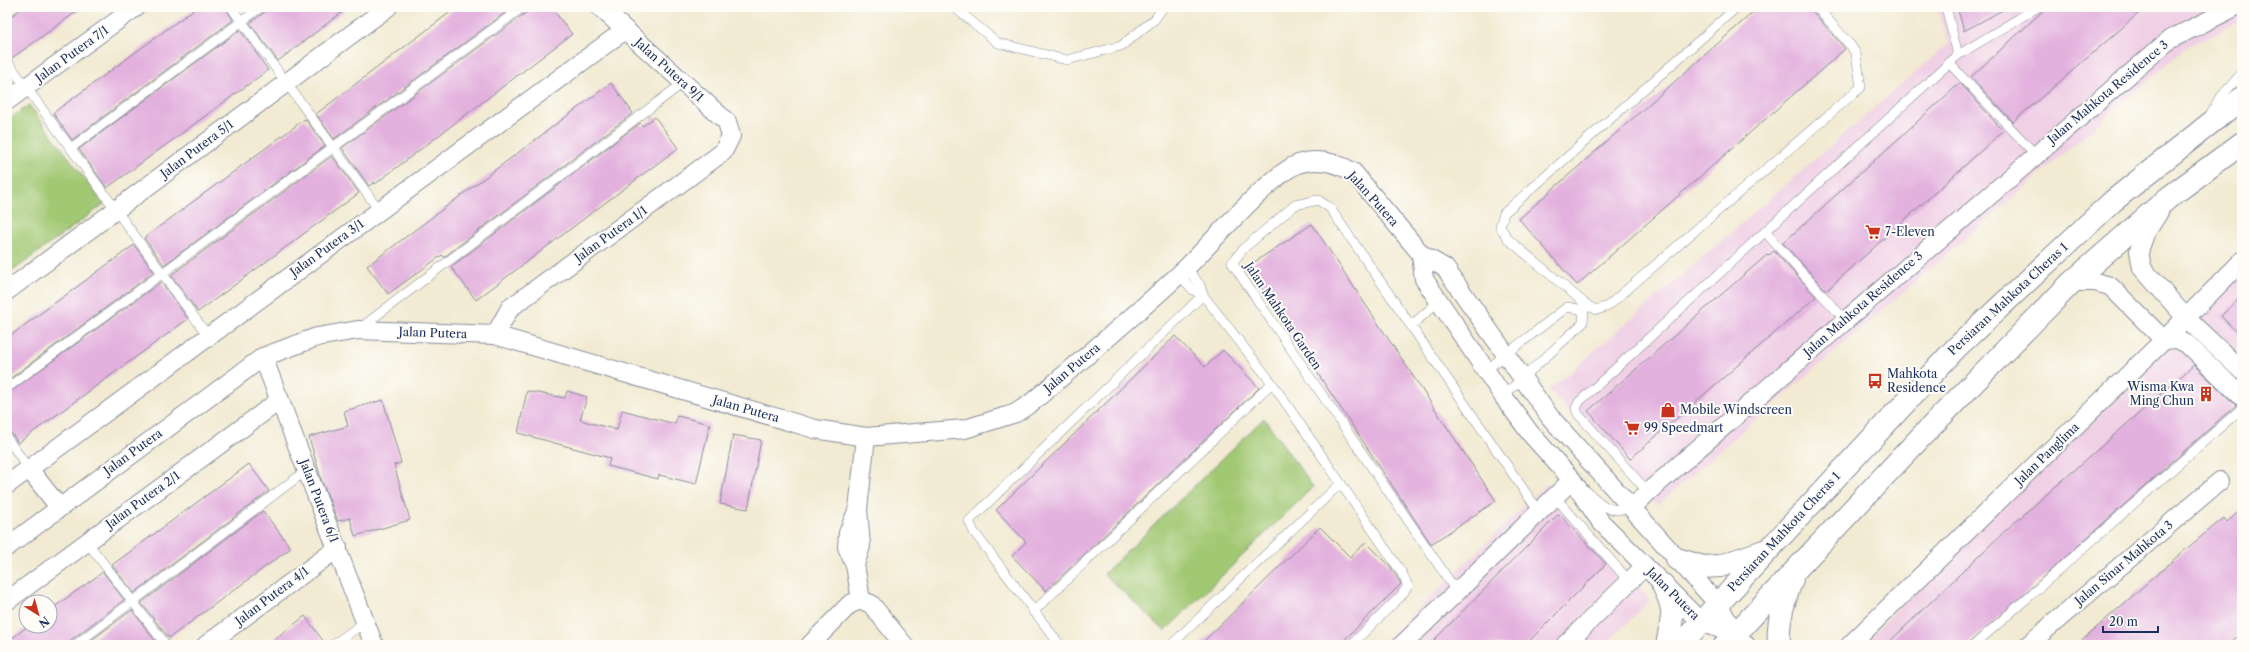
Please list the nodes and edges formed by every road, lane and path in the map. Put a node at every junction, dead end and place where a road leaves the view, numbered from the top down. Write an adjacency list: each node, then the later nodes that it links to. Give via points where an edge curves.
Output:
1 (136, 7): 22 (street, Jalan Putera 7/1)
2 (231, 7): 14 (lane)
3 (261, 7): 14 (lane)
4 (388, 7): 20 (street, Jalan Putera 5/1)
5 (523, 7): 28 (lane)
6 (600, 7): 15 (street, Jalan Putera 9/1)
7 (954, 7): 8 (lane, via 998,43 1067,60 1121,46 1155,19)
8 (1162, 7)
9 (1737, 7): 43 (lane, via 1504,213 1500,227 1509,240)
10 (1817, 7): 43 (lane, via 1856,54 1861,87 1608,306 1598,310)
11 (1946, 7): 16 (lane)
12 (2038, 7): 16 (lane)
13 (2235, 7): 30 (street, Jalan Mahkota Residence 3, via 2169,40)
14 (241, 21): 20 (lane); 29 (lane)
15 (625, 30): 21 (street, Jalan Putera 9/1); 33 (street, Jalan Putera 3/1)
16 (1958, 55): 18 (lane)
17 (7, 61): 22 (lane)
18 (1949, 63): 30 (lane); 34 (lane)
19 (2242, 73): 25 (lane, via 2219,99)
20 (286, 83): 28 (lane); 32 (street, Jalan Putera 5/1)
21 (683, 83): 26 (street, Jalan Putera 9/1, via 727,122); 47 (lane)
22 (26, 87): 24 (street, Jalan Putera 7/1); 29 (lane)
23 (2242, 98): 25 (main road, Persiaran Mahkota Cheras 1)
24 (7, 101)
25 (2203, 128): 78 (main road, Persiaran Mahkota Cheras 1, via 2113,201 1956,348)
26 (730, 136): 48 (street, Jalan Putera 1/1, via 723,152 510,308)
27 (2242, 143): 31 (main road)
28 (333, 147): 33 (lane); 38 (lane)
29 (70, 148): 32 (lane)
30 (2035, 154): 45 (street, Jalan Mahkota Residence 3)
31 (2168, 198): 39 (main road); 44 (street, via 2144,234 2139,251 2142,268)
32 (116, 210): 38 (lane); 40 (street, Jalan Putera 5/1)
33 (379, 210): 49 (street, Jalan Putera 3/1)
34 (1765, 232): 45 (lane); 70 (lane, via 1579,402 1576,408 1578,414)
35 (1421, 254): 37 (street, Jalan Putera, via 1353,172 1327,161 1314,161 1301,163 1279,176); 42 (street, Jalan Putera, via 1424,279); 51 (street, Jalan Putera, via 1445,268)
36 (2242, 261): 44 (street, Jalan Panglima)
37 (1183, 271): 41 (lane, via 1192,290); 62 (street, Jalan Putera, via 1031,403 1016,413 964,429)
38 (162, 274): 49 (lane); 57 (lane)
39 (2072, 282): 50 (street, via 2095,282 2110,286); 81 (main road)
40 (7, 291)
41 (1203, 295): 56 (lane); 89 (lane, via 969,521 974,532)
42 (1439, 301): 46 (lane); 53 (street, Jalan Putera)
43 (1586, 308): 51 (lane, via 1567,307); 55 (lane, via 1583,323)
44 (2186, 318): 50 (street, Jalan Panglima); 54 (street)
45 (1844, 320): 70 (street, Jalan Mahkota Residence 3)
46 (1412, 325): 74 (lane, Jalan Mahkota Garden); 84 (lane, Jalan Mahkota Garden, via 1330,208 1318,200 1295,205 1244,248 1232,263)
47 (358, 330): 48 (street, Jalan Putera); 52 (street, Jalan Putera, via 318,337)
48 (495, 335): 62 (street, Jalan Putera, via 815,429)
49 (208, 336): 64 (street, Jalan Putera 3/1)
50 (2164, 340): 59 (street, via 2177,339 2187,344); 108 (street, Jalan Panglima)
51 (1506, 354): 53 (lane); 55 (street, Jalan Putera)
52 (263, 357): 60 (street, Jalan Putera 6/1); 72 (street, Jalan Putera)
53 (1486, 370): 58 (street, Jalan Putera)
54 (2242, 371)
55 (1522, 378): 58 (lane); 73 (street, Jalan Putera, via 1550,417)
56 (1272, 383): 68 (lane); 89 (lane)
57 (7, 388)
58 (1503, 396): 66 (street, Jalan Putera, via 1530,433)
59 (2242, 397)
60 (280, 400): 65 (street, Jalan Putera 6/1); 75 (street, Jalan Putera 2/1)
61 (2242, 408): 109 (lane)
62 (866, 437): 85 (street, via 858,509 861,546 855,566)
63 (7, 438): 64 (lane)
64 (29, 469): 69 (street, Jalan Putera 3/1); 72 (street)
65 (307, 470): 77 (street, Jalan Putera 6/1); 87 (lane)
66 (1572, 480): 71 (street); 73 (lane, via 1615,512); 80 (street, Jalan Putera, via 1601,522)
67 (2220, 481): 110 (street, Jalan Sinar Mahkota 3)
68 (1341, 483): 101 (lane); 102 (lane, via 1402,573 1408,586)
69 (7, 485)
70 (1648, 492): 73 (street, Jalan Mahkota Residence 3)
71 (1555, 497): 74 (street); 82 (lane)
72 (59, 507): 76 (street, Jalan Putera)
73 (1632, 508): 79 (street, Jalan Putera)
74 (1539, 512): 84 (street)
75 (87, 542): 86 (street, Jalan Putera 2/1); 87 (lane)
76 (7, 546)
77 (338, 548): 90 (street, Jalan Putera 6/1); 95 (street, Jalan Putera 4/1)
78 (1768, 549): 79 (main road, via 1720,566 1703,567); 88 (main road, Persiaran Mahkota Cheras 1)
79 (1677, 559): 88 (street, Jalan Putera)
80 (1645, 566): 82 (street); 83 (street, Jalan Putera)
81 (1797, 569): 92 (main road); 107 (main road, via 1784,600 1779,622)
82 (1630, 581): 104 (street)
83 (1663, 585): 91 (street, Jalan Putera); 105 (main road, via 1672,602 1674,615)
84 (1457, 592): 103 (street)
85 (861, 600): 98 (street, via 850,604); 99 (street, via 871,604)
86 (7, 601)
87 (133, 602): 93 (lane); 94 (lane)
88 (1718, 604): 91 (main road, Persiaran Mahkota Cheras 1); 92 (street, Jalan Putera)
89 (1033, 612): 100 (lane)
90 (364, 622): 96 (lane); 97 (street, Jalan Putera 6/1)
91 (1701, 622): 92 (street, Jalan Putera); 106 (main road, Persiaran Mahkota Cheras 1)
92 (1735, 641)
93 (75, 645)
94 (166, 645)
95 (206, 645)
96 (333, 645)
97 (374, 645)
98 (810, 645)
99 (904, 645)
100 (1060, 645)
101 (1171, 645)
102 (1351, 645)
103 (1402, 645)
104 (1565, 645)
105 (1667, 645)
106 (1680, 645)
107 (1779, 645)
108 (1850, 645)
109 (1974, 645)
110 (2028, 645)

